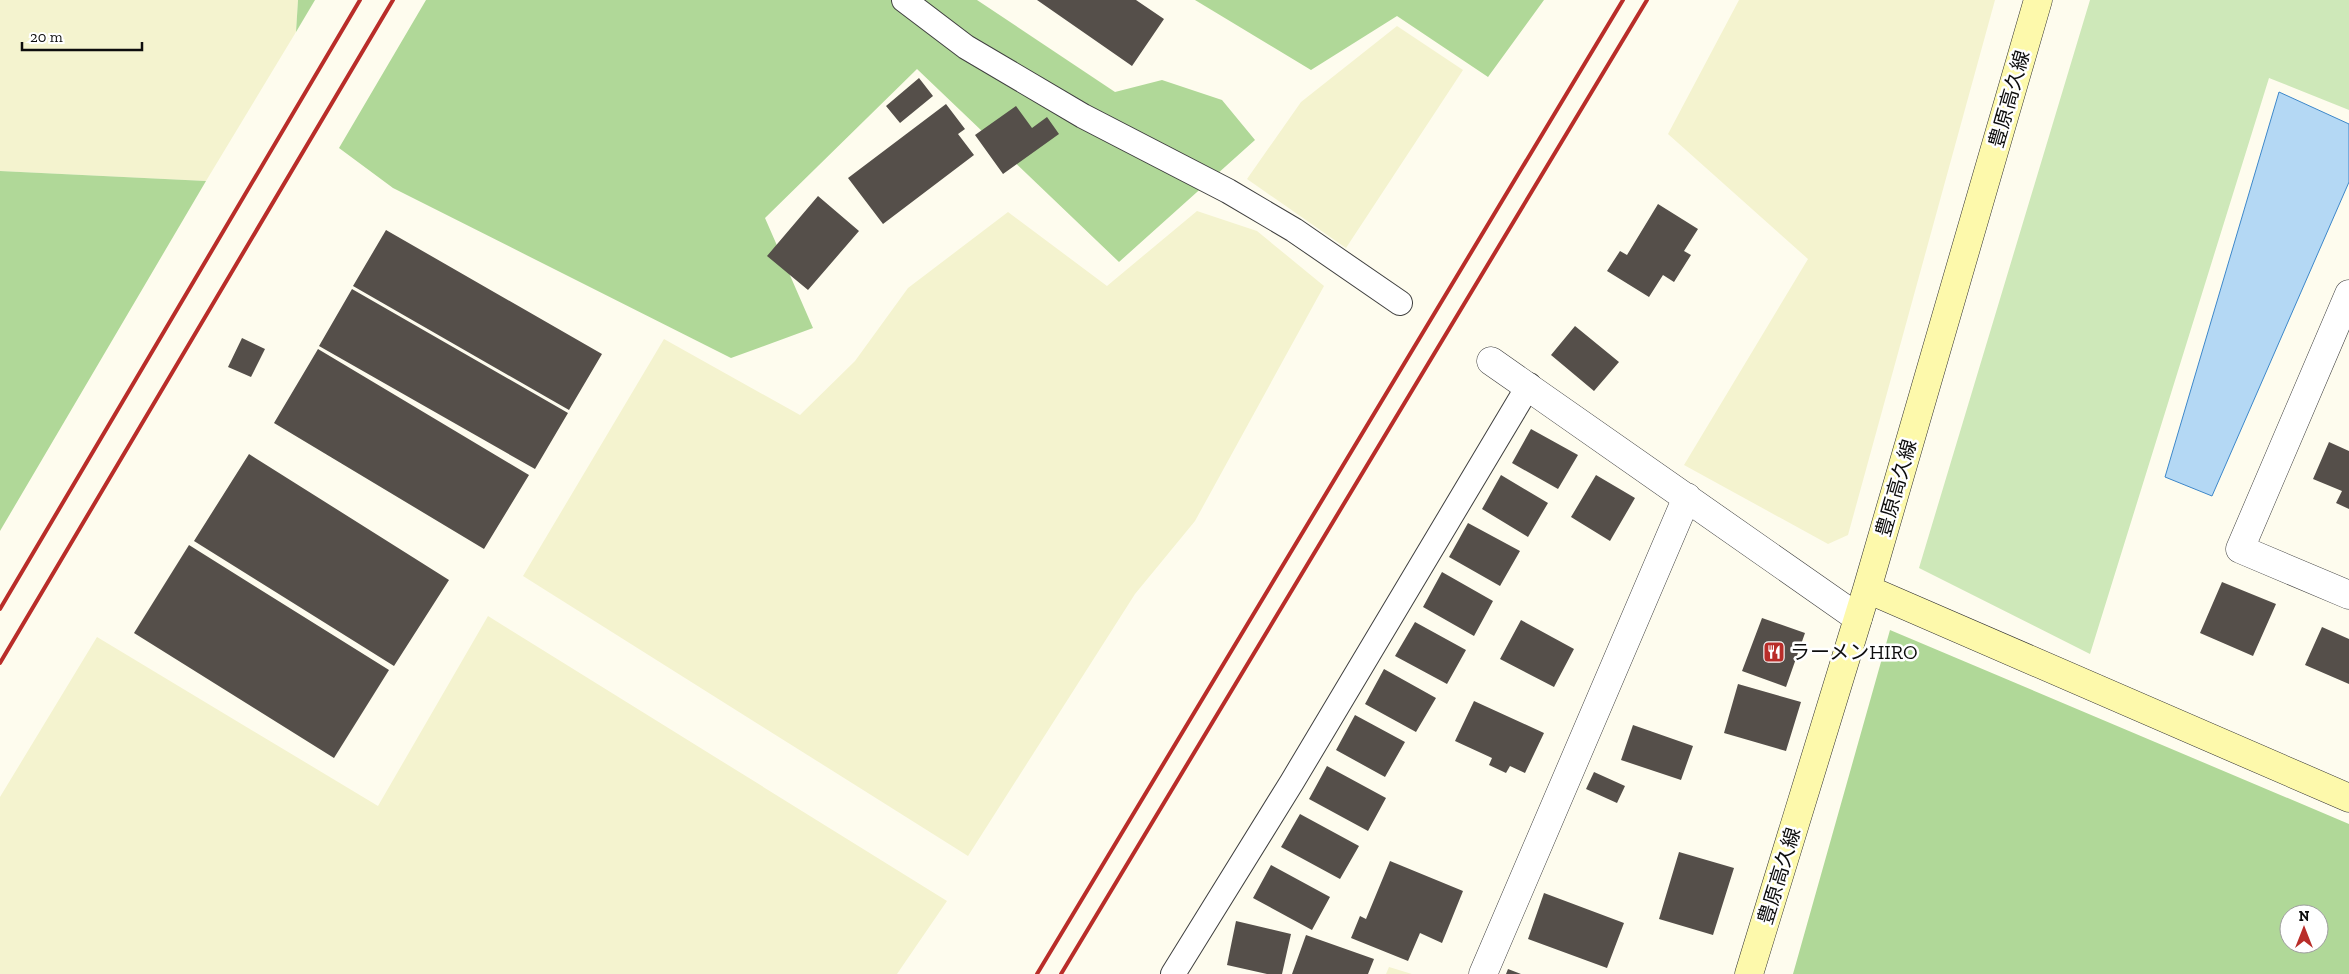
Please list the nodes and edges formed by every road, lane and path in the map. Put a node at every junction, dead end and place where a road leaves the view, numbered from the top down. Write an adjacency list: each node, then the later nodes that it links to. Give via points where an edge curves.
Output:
1 (904, 0): 4 (lane, via 966,47 1083,116 1228,191 1286,225)
2 (2038, 0): 8 (main road, 豊原高久線)
3 (2349, 294): 9 (street, via 2240,549)
4 (1400, 303)
5 (1491, 361): 6 (street)
6 (1529, 385): 7 (street); 12 (lane)
7 (1687, 497): 10 (street); 13 (street)
8 (1867, 589): 10 (main road, 豊原高久線); 11 (main road)
9 (2349, 595)
10 (1858, 618): 14 (main road, 豊原高久線)
11 (2349, 798)
12 (1173, 974)
13 (1483, 974)
14 (1749, 974)

